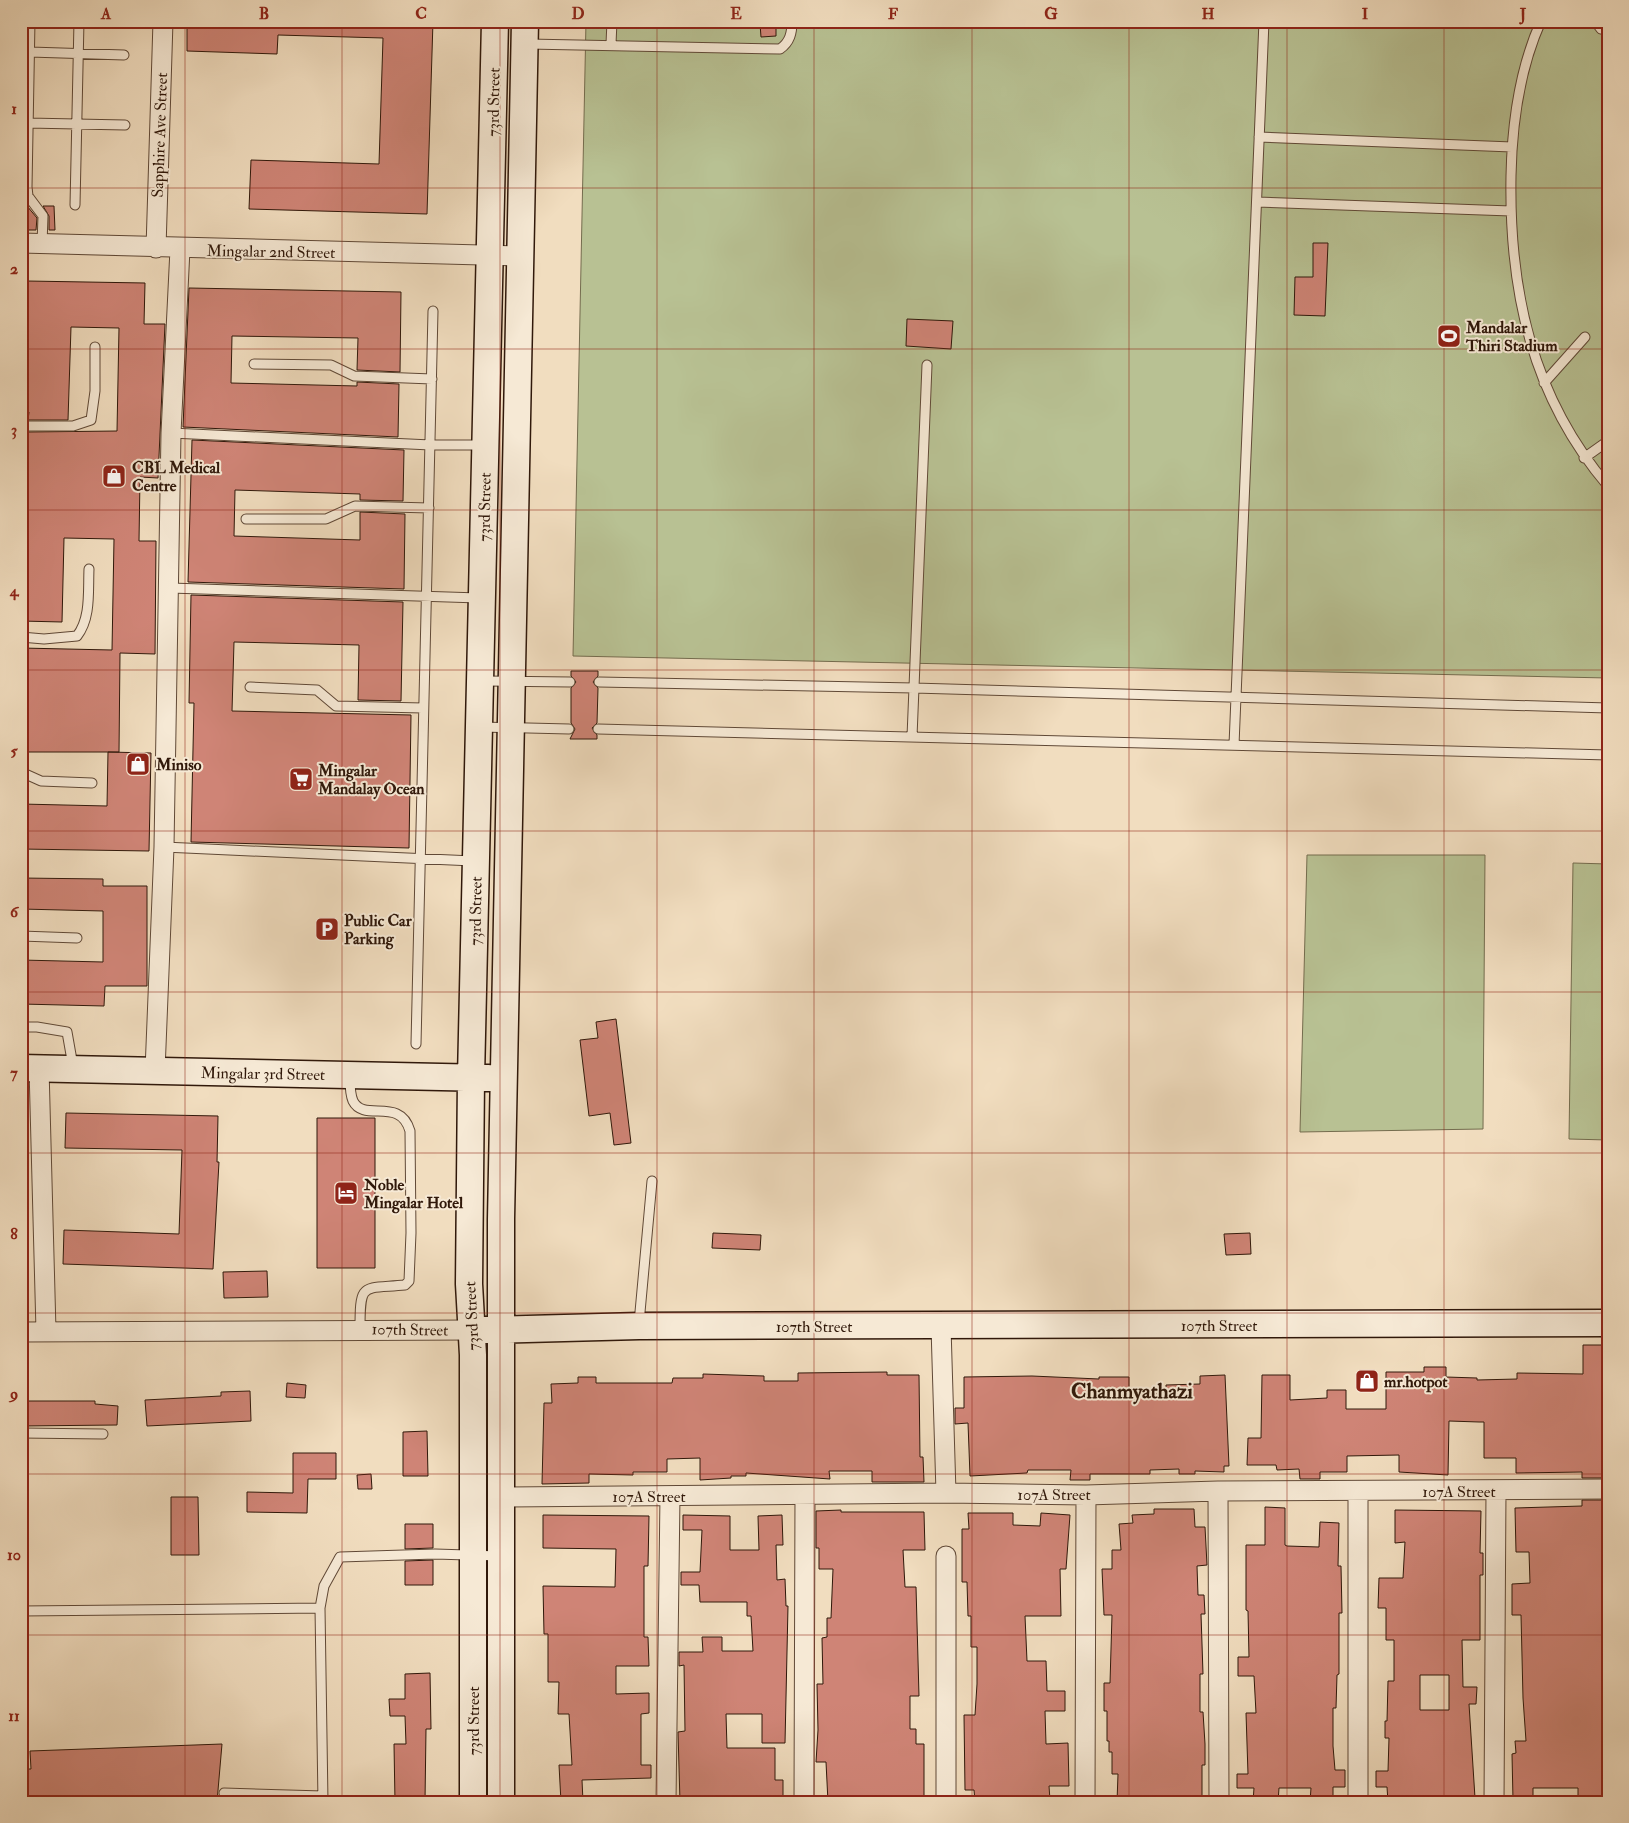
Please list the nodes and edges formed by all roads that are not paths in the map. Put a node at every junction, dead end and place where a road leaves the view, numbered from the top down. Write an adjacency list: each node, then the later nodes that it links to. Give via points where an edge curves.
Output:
1 (30, 21): 13 (lane)
2 (79, 21): 14 (lane)
3 (163, 21): 26 (street, Sapphire Ave Street)
4 (495, 21): 28 (main road, 73rd Street)
5 (612, 21): 12 (lane)
6 (792, 21): 12 (lane, via 792,33 787,44 780,49)
7 (1264, 21): 19 (lane)
8 (1541, 21): 20 (lane, via 1518,94)
9 (1595, 21): 10 (lane)
10 (1601, 29)
11 (525, 33): 12 (lane); 29 (main road, 73rd Street)
12 (611, 44)
13 (30, 52): 14 (lane); 16 (lane)
14 (79, 54): 15 (lane); 17 (lane)
15 (124, 54)
16 (28, 123): 17 (lane); 25 (lane, via 27,188 28,196 43,216)
17 (77, 124): 18 (lane); 22 (lane)
18 (125, 125)
19 (1259, 137): 20 (lane); 21 (lane)
20 (1512, 147): 23 (lane)
21 (1257, 202): 23 (lane); 57 (lane)
22 (75, 205)
23 (1511, 211): 36 (lane, via 1520,302)
24 (21, 243): 25 (street, Mingalar 2nd Street)
25 (42, 244): 26 (street, Mingalar 2nd Street)
26 (156, 248): 27 (street, Mingalar 2nd Street)
27 (180, 249): 28 (street, Mingalar 2nd Street); 38 (street)
28 (490, 256): 29 (street, Mingalar 2nd Street); 41 (main road, 73rd Street)
29 (520, 256): 51 (main road, 73rd Street)
30 (433, 311): 35 (lane)
31 (1585, 337): 36 (lane)
32 (95, 347): 37 (lane, via 91,420 73,426)
33 (254, 364): 35 (lane, via 331,365 354,376)
34 (927, 365): 56 (lane)
35 (432, 379): 40 (lane)
36 (1544, 383): 42 (lane)
37 (21, 426)
38 (171, 432): 40 (lane); 47 (street)
39 (1608, 441): 42 (lane)
40 (432, 445): 41 (lane); 44 (lane)
41 (485, 445): 49 (main road, 73rd Street)
42 (1584, 458): 43 (lane)
43 (1608, 486)
44 (429, 508): 45 (lane, via 355,506 326,519); 48 (lane)
45 (246, 519)
46 (89, 569): 50 (lane, via 87,612 84,626 77,636)
47 (170, 588): 48 (lane); 69 (street)
48 (425, 595): 49 (lane); 58 (lane)
49 (482, 599): 52 (main road, 73rd Street)
50 (21, 637)
51 (513, 680): 52 (lane); 53 (lane); 61 (main road, 73rd Street)
52 (480, 681): 60 (main road, 73rd Street)
53 (570, 682)
54 (599, 682): 56 (lane)
55 (250, 687): 58 (lane, via 317,690 336,706)
56 (914, 688): 57 (lane); 64 (lane)
57 (1236, 697): 59 (lane); 65 (lane)
58 (423, 708): 70 (lane)
59 (1608, 708)
60 (479, 726): 61 (lane); 71 (main road, 73rd Street)
61 (511, 727): 62 (lane); 81 (main road, 73rd Street)
62 (569, 729)
63 (598, 729): 64 (lane)
64 (912, 738): 65 (lane)
65 (1234, 745): 66 (lane)
66 (1608, 755)
67 (21, 772): 68 (lane, via 41,781)
68 (92, 783)
69 (164, 847): 70 (lane); 78 (street)
70 (419, 859): 71 (lane); 75 (lane)
71 (476, 861): 80 (main road, 73rd Street)
72 (21, 936): 73 (lane)
73 (77, 938)
74 (21, 1027): 77 (lane, via 67,1032)
75 (416, 1044)
76 (30, 1068): 77 (main road, Mingalar 3rd Street); 90 (street)
77 (74, 1069): 78 (main road, Mingalar 3rd Street)
78 (155, 1071): 79 (main road, Mingalar 3rd Street)
79 (349, 1075): 80 (main road, Mingalar 3rd Street); 86 (lane, via 353,1102 358,1108 400,1114 410,1131 409,1281 406,1285 365,1290 361,1294)
80 (471, 1078): 81 (main road, Mingalar 3rd Street); 88 (main road, 73rd Street, via 469,1284)
81 (504, 1079): 87 (main road, 73rd Street, via 500,1229)
82 (652, 1181): 84 (lane)
83 (1608, 1323): 85 (main road, 107th Street)
84 (639, 1326): 85 (main road, 107th Street); 87 (main road, 107th Street)
85 (941, 1326): 97 (street)
86 (360, 1329): 88 (street, 107th Street); 90 (street, 107th Street)
87 (502, 1329): 88 (main road, 107th Street); 101 (main road, 73rd Street)
88 (472, 1330): 102 (main road, 73rd Street)
89 (21, 1332): 90 (street, 107th Street)
90 (46, 1332)
91 (21, 1432): 92 (lane)
92 (103, 1434)
93 (1608, 1489): 94 (street, 107A Street)
94 (1496, 1491): 96 (street, 107A Street); 117 (street)
95 (1218, 1492): 96 (street, 107A Street); 99 (street, 107A Street); 115 (street)
96 (1358, 1492): 116 (street)
97 (946, 1494): 98 (street, 107A Street); 99 (street, 107A Street)
98 (805, 1495): 100 (street, 107A Street); 112 (street)
99 (1086, 1495): 114 (street)
100 (670, 1496): 101 (street, 107A Street); 111 (street)
101 (500, 1497): 103 (main road, 73rd Street)
102 (473, 1556): 103 (lane); 105 (lane, via 340,1557 324,1586); 109 (main road, 73rd Street)
103 (500, 1556): 110 (main road, 73rd Street)
104 (946, 1556): 113 (street)
105 (320, 1608): 106 (lane); 108 (lane)
106 (21, 1611)
107 (224, 1793): 108 (lane)
108 (323, 1799)
109 (473, 1802)
110 (500, 1802)
111 (666, 1802)
112 (804, 1802)
113 (946, 1802)
114 (1085, 1802)
115 (1219, 1802)
116 (1358, 1802)
117 (1494, 1802)

